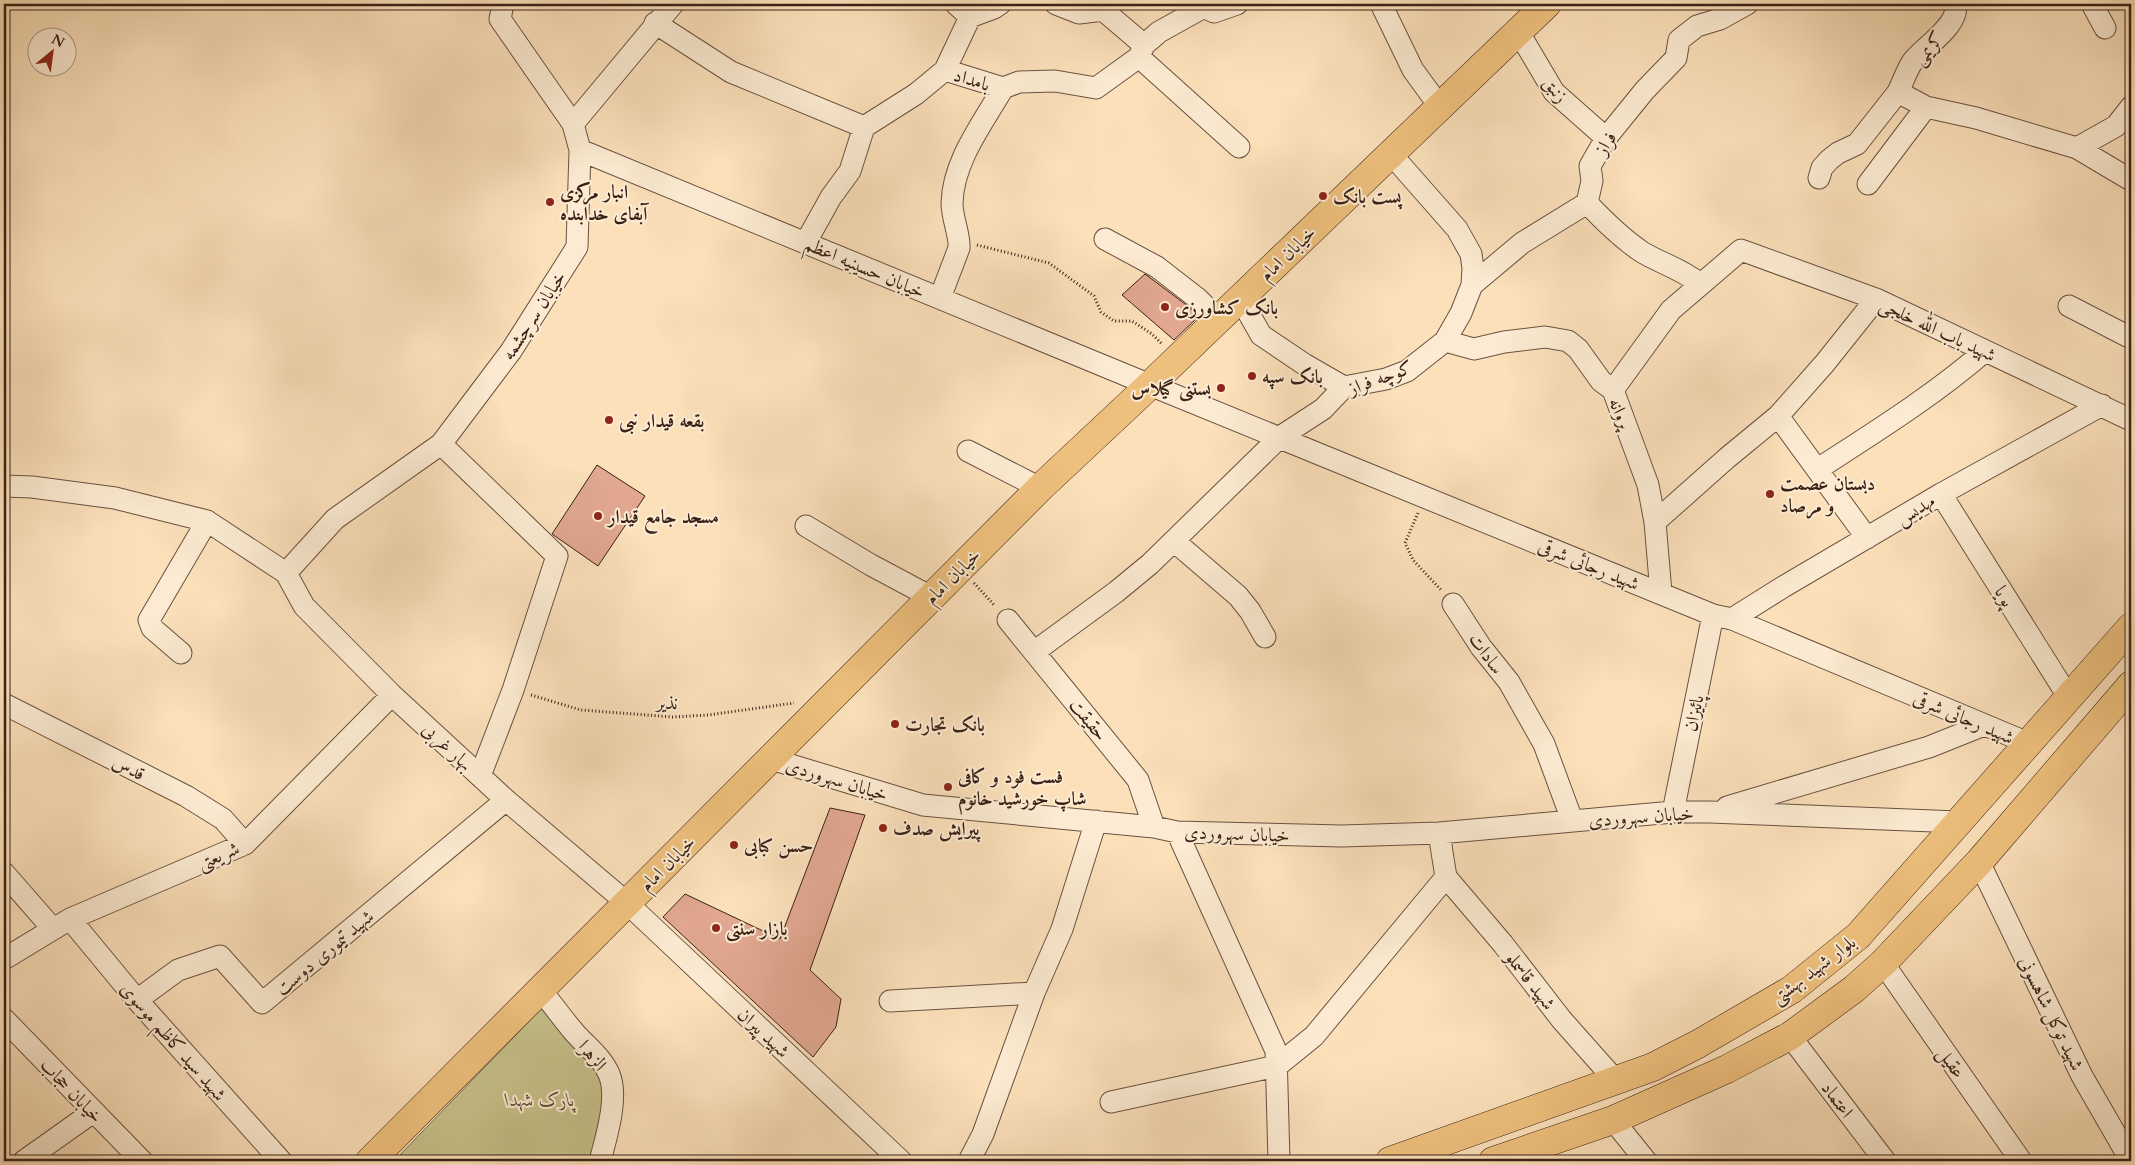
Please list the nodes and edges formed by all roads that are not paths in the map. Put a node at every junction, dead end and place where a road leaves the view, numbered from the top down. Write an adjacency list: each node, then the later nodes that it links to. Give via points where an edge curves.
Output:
1 (503, 4): 23 (street, via 500,19)
2 (673, 4): 13 (street)
3 (1000, 4): 12 (street, via 994,8)
4 (1056, 4): 11 (street, via 1079,12)
5 (1237, 4): 16 (street, بامداد, via 1214,12 1204,7 1159,32)
6 (1381, 4): 20 (street, via 1413,70)
7 (1547, 4): 15 (main road, خیابان امام)
8 (1747, 4): 26 (street, فراز, via 1720,19 1697,26 1679,40 1676,58)
9 (1955, 4): 19 (street, کریمی, via 1957,10 1952,21 1912,63)
10 (2092, 4): 14 (street)
11 (1104, 7): 16 (street)
12 (963, 10): 17 (street)
13 (655, 24): 23 (street); 24 (street, via 731,72)
14 (2105, 28)
15 (1518, 31): 20 (main road, خیابان امام); 26 (street, زنبق, via 1554,92)
16 (1142, 51): 18 (street, بامداد, via 1096,88 1055,81 1019,82); 27 (street)
17 (945, 70): 18 (street, بامداد); 24 (street, بامداد, via 916,94)
18 (1003, 88): 39 (street, via 960,165 952,202 959,248)
19 (1898, 92): 21 (street); 31 (street, کریمی, via 1857,144 1829,160)
20 (1440, 107): 30 (main road, خیابان امام)
21 (1926, 107): 28 (street); 33 (street)
22 (2131, 107): 25 (street)
23 (574, 124): 29 (street, خیابان سرچشمه)
24 (864, 127): 36 (street, via 850,171)
25 (2123, 130): 28 (street)
26 (1606, 138): 34 (street, فراز, via 1590,166 1592,181)
27 (1239, 147)
28 (2077, 148): 32 (street)
29 (580, 150): 36 (street, خیابان حسینیه اعظم); 54 (street, خیابان سرچشمه, via 577,247 512,351)
30 (1391, 154): 38 (street, کوچه فراز, via 1457,229 1471,254); 40 (main road, خیابان امام)
31 (1819, 178)
32 (2131, 180)
33 (1868, 184)
34 (1587, 203): 37 (street, via 1614,232); 38 (street, via 1522,243)
35 (1105, 239): 43 (street, via 1157,267)
36 (806, 242): 39 (street, خیابان حسینیه اعظم)
37 (1700, 284): 41 (street, شهید باب الله خلجی, via 1741,250); 49 (street, via 1671,310)
38 (1472, 285): 45 (street, کوچه فراز)
39 (940, 298): 47 (street, خیابان حسینیه اعظم)
40 (1240, 298): 43 (main road, خیابان امام); 48 (street, via 1261,335)
41 (1876, 300): 46 (street, شهید باب الله خلجی); 51 (street)
42 (2069, 306): 44 (street)
43 (1218, 319): 47 (main road, خیابان امام)
44 (2131, 338)
45 (1445, 341): 48 (street, کوچه فراز, via 1407,371); 49 (street, پروانه, via 1474,349 1545,338 1568,341 1578,349 1601,382)
46 (1985, 351): 50 (street, شهید باب الله خلجی); 56 (street, via 1952,380)
47 (1150, 385): 53 (street, شهید رجائی شرقی); 58 (main road, خیابان امام)
48 (1344, 388): 53 (street, کوچه فراز, via 1323,409)
49 (1613, 390): 61 (street, پروانه, via 1648,485)
50 (2102, 406): 52 (street, شهید باب الله خلجی); 59 (street, مهدیس)
51 (1778, 416): 56 (street); 61 (street)
52 (2131, 420)
53 (1280, 437): 64 (street, کوچه فراز); 66 (street, شهید رجائی شرقی)
54 (441, 444): 65 (street, خیابان سرچشمه, via 335,519); 83 (street, via 557,556 513,690)
55 (968, 451): 58 (street)
56 (1818, 469): 63 (street)
57 (4, 486): 60 (street, via 32,486 114,498)
58 (1040, 488): 67 (main road, خیابان امام)
59 (1941, 494): 63 (street, مهدیس); 77 (street, پویا)
60 (207, 521): 65 (street); 73 (street, via 149,620 152,628)
61 (1655, 522): 66 (street, پروانه)
62 (806, 526): 67 (street)
63 (1867, 538): 69 (street, مهدیس, via 1782,587 1756,606)
64 (1174, 540): 72 (street, via 1238,596); 74 (street, کوچه فراز, via 1116,592)
65 (286, 573): 76 (street, بهار غربی, via 304,606)
66 (1661, 594): 69 (street, شهید رجائی شرقی)
67 (931, 597): 81 (main road, خیابان امام)
68 (1453, 604): 87 (street, سادات, via 1509,682 1544,744)
69 (1722, 617): 79 (street, شهید رجائی شرقی); 85 (street, پائیزان)
70 (1008, 620): 74 (street, حقیقت)
71 (2131, 627): 77 (main road, بلوار شهید بهشتی)
72 (1265, 637)
73 (181, 652)
74 (1034, 652): 90 (street, حقیقت, via 1138,780)
75 (2131, 685): 82 (main road, بلوار شهید بهشتی)
76 (392, 695): 83 (street, بهار غربی); 93 (street, شریعتی)
77 (2069, 698): 80 (main road, بلوار شهید بهشتی)
78 (4, 704): 93 (street, قدس, via 186,796 223,819)
79 (1984, 725): 80 (street, شهید رجائی شرقی); 86 (street, خیابان سهروردی, via 1929,747)
80 (2031, 741): 82 (main road, via 2050,732 2060,733 2066,741); 89 (main road, بلوار شهید بهشتی)
81 (771, 759): 88 (street, خیابان سهروردی, via 923,805); 97 (main road, خیابان امام)
82 (2063, 765): 94 (main road, بلوار شهید بهشتی)
83 (480, 776): 84 (street, بهار غربی)
84 (506, 800): 97 (street, بهار غربی); 103 (street, شهید تیموری دوست, via 262,1003 220,956 178,970)
85 (1673, 812): 86 (street, خیابان سهروردی); 87 (street, خیابان سهروردی)
86 (1710, 812): 89 (street, خیابان سهروردی)
87 (1572, 820): 92 (street, خیابان سهروردی)
88 (1096, 821): 90 (street, خیابان سهروردی); 102 (street, via 1062,928)
89 (1958, 822): 108 (main road, بلوار شهید بهشتی, via 1858,936 1791,990 1698,1044)
90 (1154, 827): 91 (street, خیابان سهروردی)
91 (1178, 832): 92 (street, خیابان سهروردی, via 1342,836); 107 (street, via 1276,1051)
92 (1439, 833): 96 (street)
93 (245, 844): 98 (street, شریعتی)
94 (1979, 862): 100 (main road, بلوار شهید بهشتی); 125 (street, شهید توکل شاهسونی, via 2082,1076)
95 (4, 873): 98 (street, شهید سید کاظم موسوی)
96 (1446, 877): 107 (street, via 1314,1036); 108 (street, شهید قاسملو, via 1561,1019)
97 (628, 903): 101 (main road, خیابان امام); 117 (street, شهید پیران)
98 (62, 924): 99 (street, شریعتی); 103 (street, شهید سید کاظم موسوی)
99 (4, 959)
100 (1883, 963): 106 (main road, بلوار شهید بهشتی, via 1854,989); 124 (street, عقیل)
101 (541, 990): 115 (main road, خیابان امام); 116 (street, الزهرا, via 597,1055 609,1074 611,1114)
102 (1034, 993): 104 (street); 118 (street, via 983,1134)
103 (137, 1000): 114 (street, شهید سید کاظم موسوی)
104 (890, 1001)
105 (4, 1019): 110 (street, خیابان حجاب)
106 (1790, 1036): 111 (main road, بلوار شهید بهشتی, via 1727,1069); 123 (street, اعتماد)
107 (1277, 1066): 109 (street); 119 (street)
108 (1616, 1081): 120 (main road, بلوار شهید بهشتی)
109 (1111, 1102)
110 (93, 1112): 112 (street); 113 (street, خیابان حجاب)
111 (1613, 1120): 121 (main road, بلوار شهید بهشتی); 122 (street)
112 (24, 1161)
113 (142, 1161)
114 (281, 1161)
115 (370, 1161)
116 (600, 1161)
117 (901, 1161)
118 (969, 1161)
119 (1279, 1161)
120 (1390, 1161)
121 (1493, 1161)
122 (1646, 1161)
123 (1886, 1161)
124 (2022, 1161)
125 (2130, 1161)

